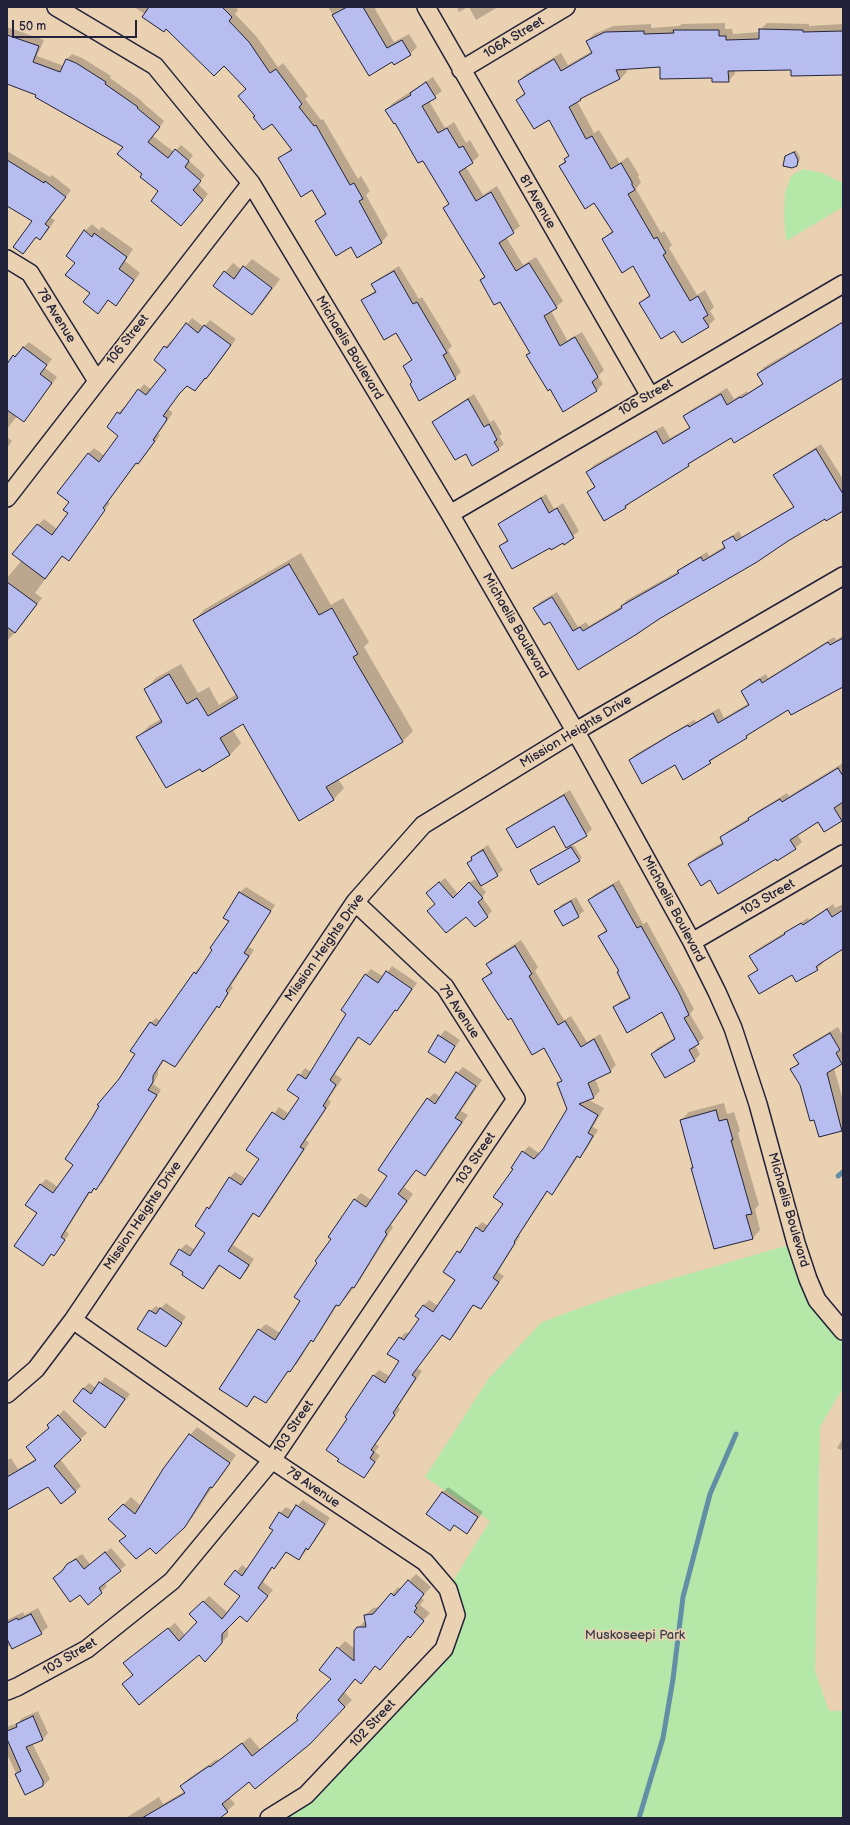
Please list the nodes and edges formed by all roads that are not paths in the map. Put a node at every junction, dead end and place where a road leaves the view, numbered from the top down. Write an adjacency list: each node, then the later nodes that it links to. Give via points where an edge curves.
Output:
1 (56, 7): 5 (street, Michaelis Boulevard, via 155,66)
2 (426, 7): 4 (street, 81 Avenue)
3 (566, 7): 4 (street, 106A Street)
4 (461, 70): 9 (street, 81 Avenue)
5 (251, 183): 8 (street, 106 Street); 11 (street, Michaelis Boulevard)
6 (7, 259): 8 (street, 78 Avenue, via 30,273)
7 (843, 284): 9 (street, 106 Street)
8 (97, 381): 10 (street, 106 Street)
9 (650, 396): 11 (street, 106 Street)
10 (7, 498)
11 (450, 514): 13 (street, Michaelis Boulevard)
12 (843, 576): 13 (street, Mission Heights Drive)
13 (576, 731): 15 (street, Mission Heights Drive, via 423,825); 16 (street, Michaelis Boulevard)
14 (843, 854): 16 (street, 103 Street)
15 (355, 902): 17 (street, 79 Avenue, via 445,987); 18 (street, Mission Heights Drive)
16 (692, 942): 19 (street, Michaelis Boulevard, via 717,992 744,1060 808,1280 817,1300)
17 (516, 1099): 21 (street, 103 Street)
18 (73, 1320): 20 (street, Mission Heights Drive, via 36,1369); 21 (street, 78 Avenue)
19 (843, 1331)
20 (7, 1394)
21 (272, 1460): 22 (street, 78 Avenue, via 424,1562 448,1589); 23 (street, 103 Street, via 172,1581 87,1649)
22 (456, 1615): 24 (street, 102 Street, via 444,1649 306,1795)
23 (7, 1691)
24 (269, 1818)

